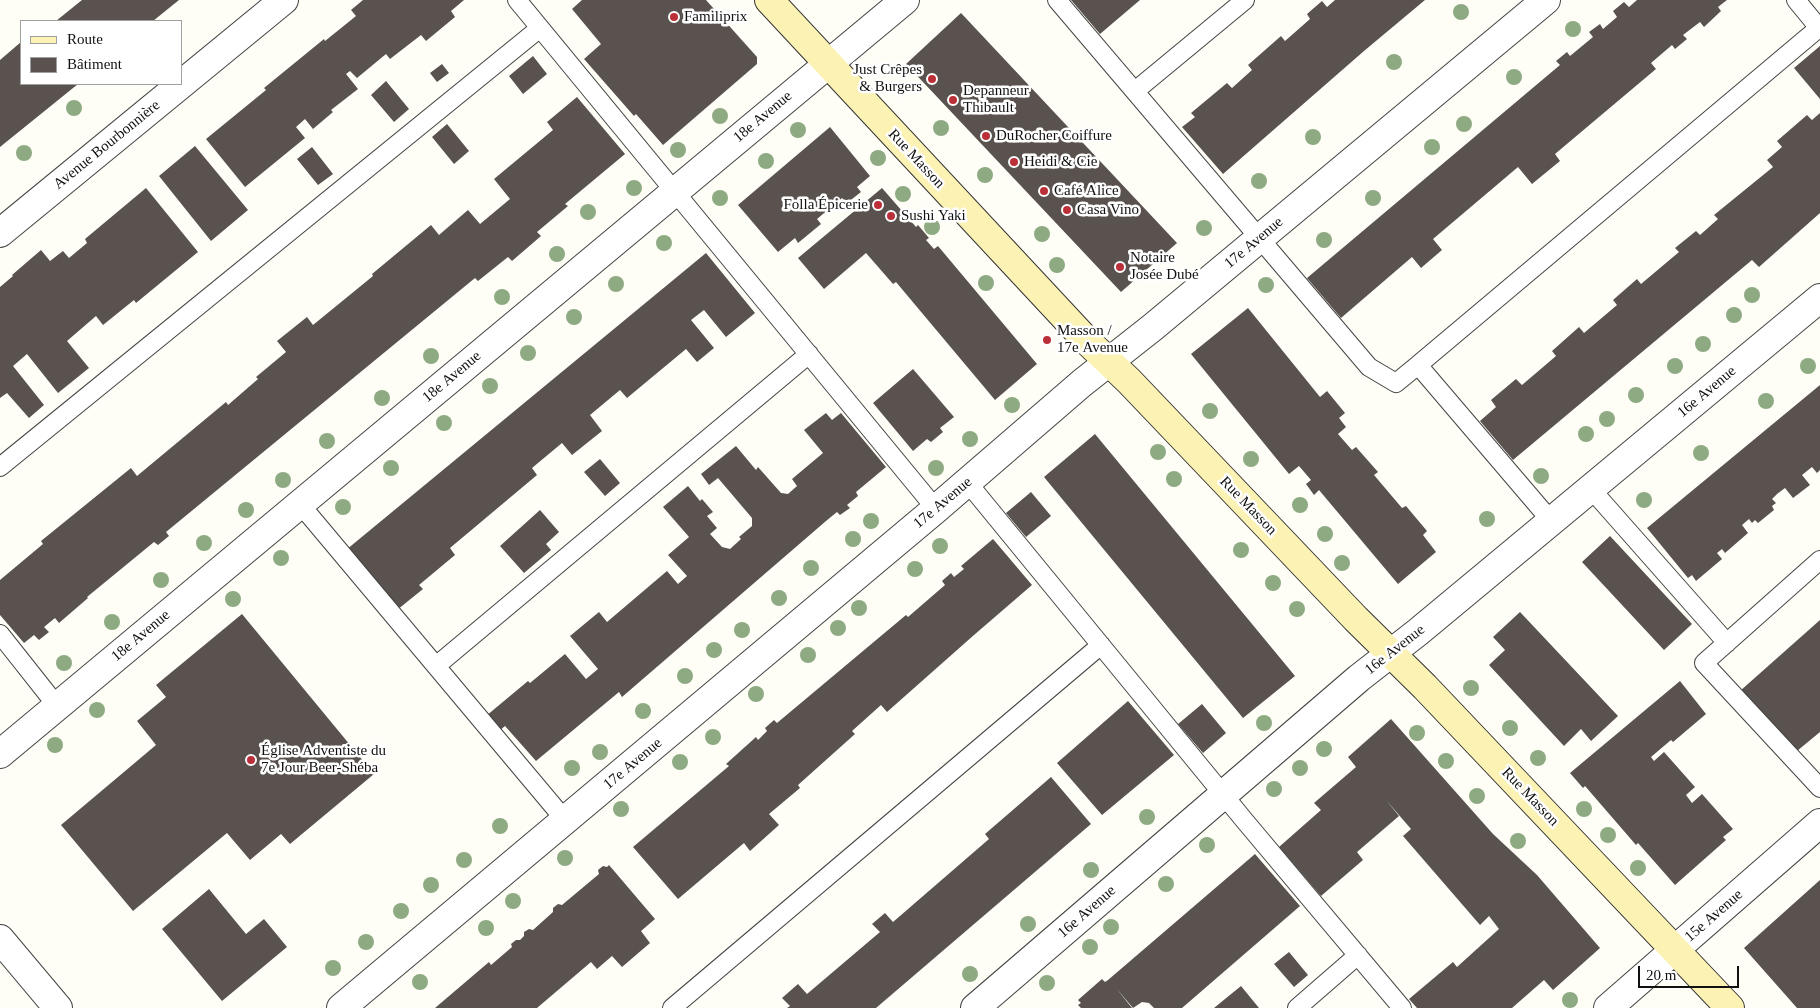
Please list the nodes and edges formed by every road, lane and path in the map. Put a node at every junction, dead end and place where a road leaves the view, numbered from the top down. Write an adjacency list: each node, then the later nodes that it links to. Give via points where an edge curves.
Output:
1 (284, 0): 12 (street, Avenue Bourbonnière)
2 (517, 0): 10 (lane)
3 (769, 0): 11 (street, Rue Masson)
4 (905, 0): 11 (street, 18e Avenue)
5 (1057, 0): 14 (lane)
6 (1245, 0): 14 (lane)
7 (1546, 0): 17 (street, 17e Avenue)
8 (1796, 0): 9 (lane)
9 (1820, 27): 21 (lane)
10 (540, 28): 15 (lane); 22 (lane)
11 (827, 64): 15 (street, 18e Avenue); 20 (street, Rue Masson)
12 (182, 84)
13 (180, 85): 16 (street, Avenue Bourbonnière)
14 (1135, 91): 17 (lane)
15 (674, 191): 19 (lane); 25 (street, 18e Avenue)
16 (0, 233)
17 (1260, 238): 20 (street, 17e Avenue); 21 (lane, via 1369,367 1396,383)
18 (1820, 298): 24 (street, 16e Avenue)
19 (808, 354): 26 (lane); 33 (lane)
20 (1108, 362): 23 (street, 17e Avenue); 32 (street, Rue Masson)
21 (1418, 365): 27 (lane)
22 (0, 467)
23 (968, 483): 26 (street, 17e Avenue); 31 (lane)
24 (1591, 489): 27 (street, 16e Avenue); 30 (lane)
25 (300, 504): 33 (lane); 34 (street, 18e Avenue)
26 (936, 509): 38 (street, 17e Avenue)
27 (1552, 522): 32 (street, 16e Avenue)
28 (1820, 560): 30 (lane)
29 (0, 634): 34 (lane)
30 (1727, 643): 36 (lane, via 1704,663)
31 (1101, 645): 37 (lane); 45 (lane)
32 (1391, 653): 37 (street, 16e Avenue); 41 (street, Rue Masson)
33 (436, 666): 38 (lane)
34 (57, 706): 35 (street, 18e Avenue)
35 (0, 754)
36 (1820, 788)
37 (1224, 794): 42 (lane); 46 (street, 16e Avenue)
38 (565, 820): 44 (street, 17e Avenue)
39 (1820, 823): 41 (street, 15e Avenue)
40 (0, 938): 43 (street)
41 (1676, 950): 49 (street, 15e Avenue); 50 (street, Rue Masson)
42 (1358, 955): 47 (lane); 48 (lane)
43 (58, 1008)
44 (341, 1008)
45 (672, 1008)
46 (975, 1008)
47 (1297, 1008)
48 (1402, 1008)
49 (1608, 1008)
50 (1730, 1008)

